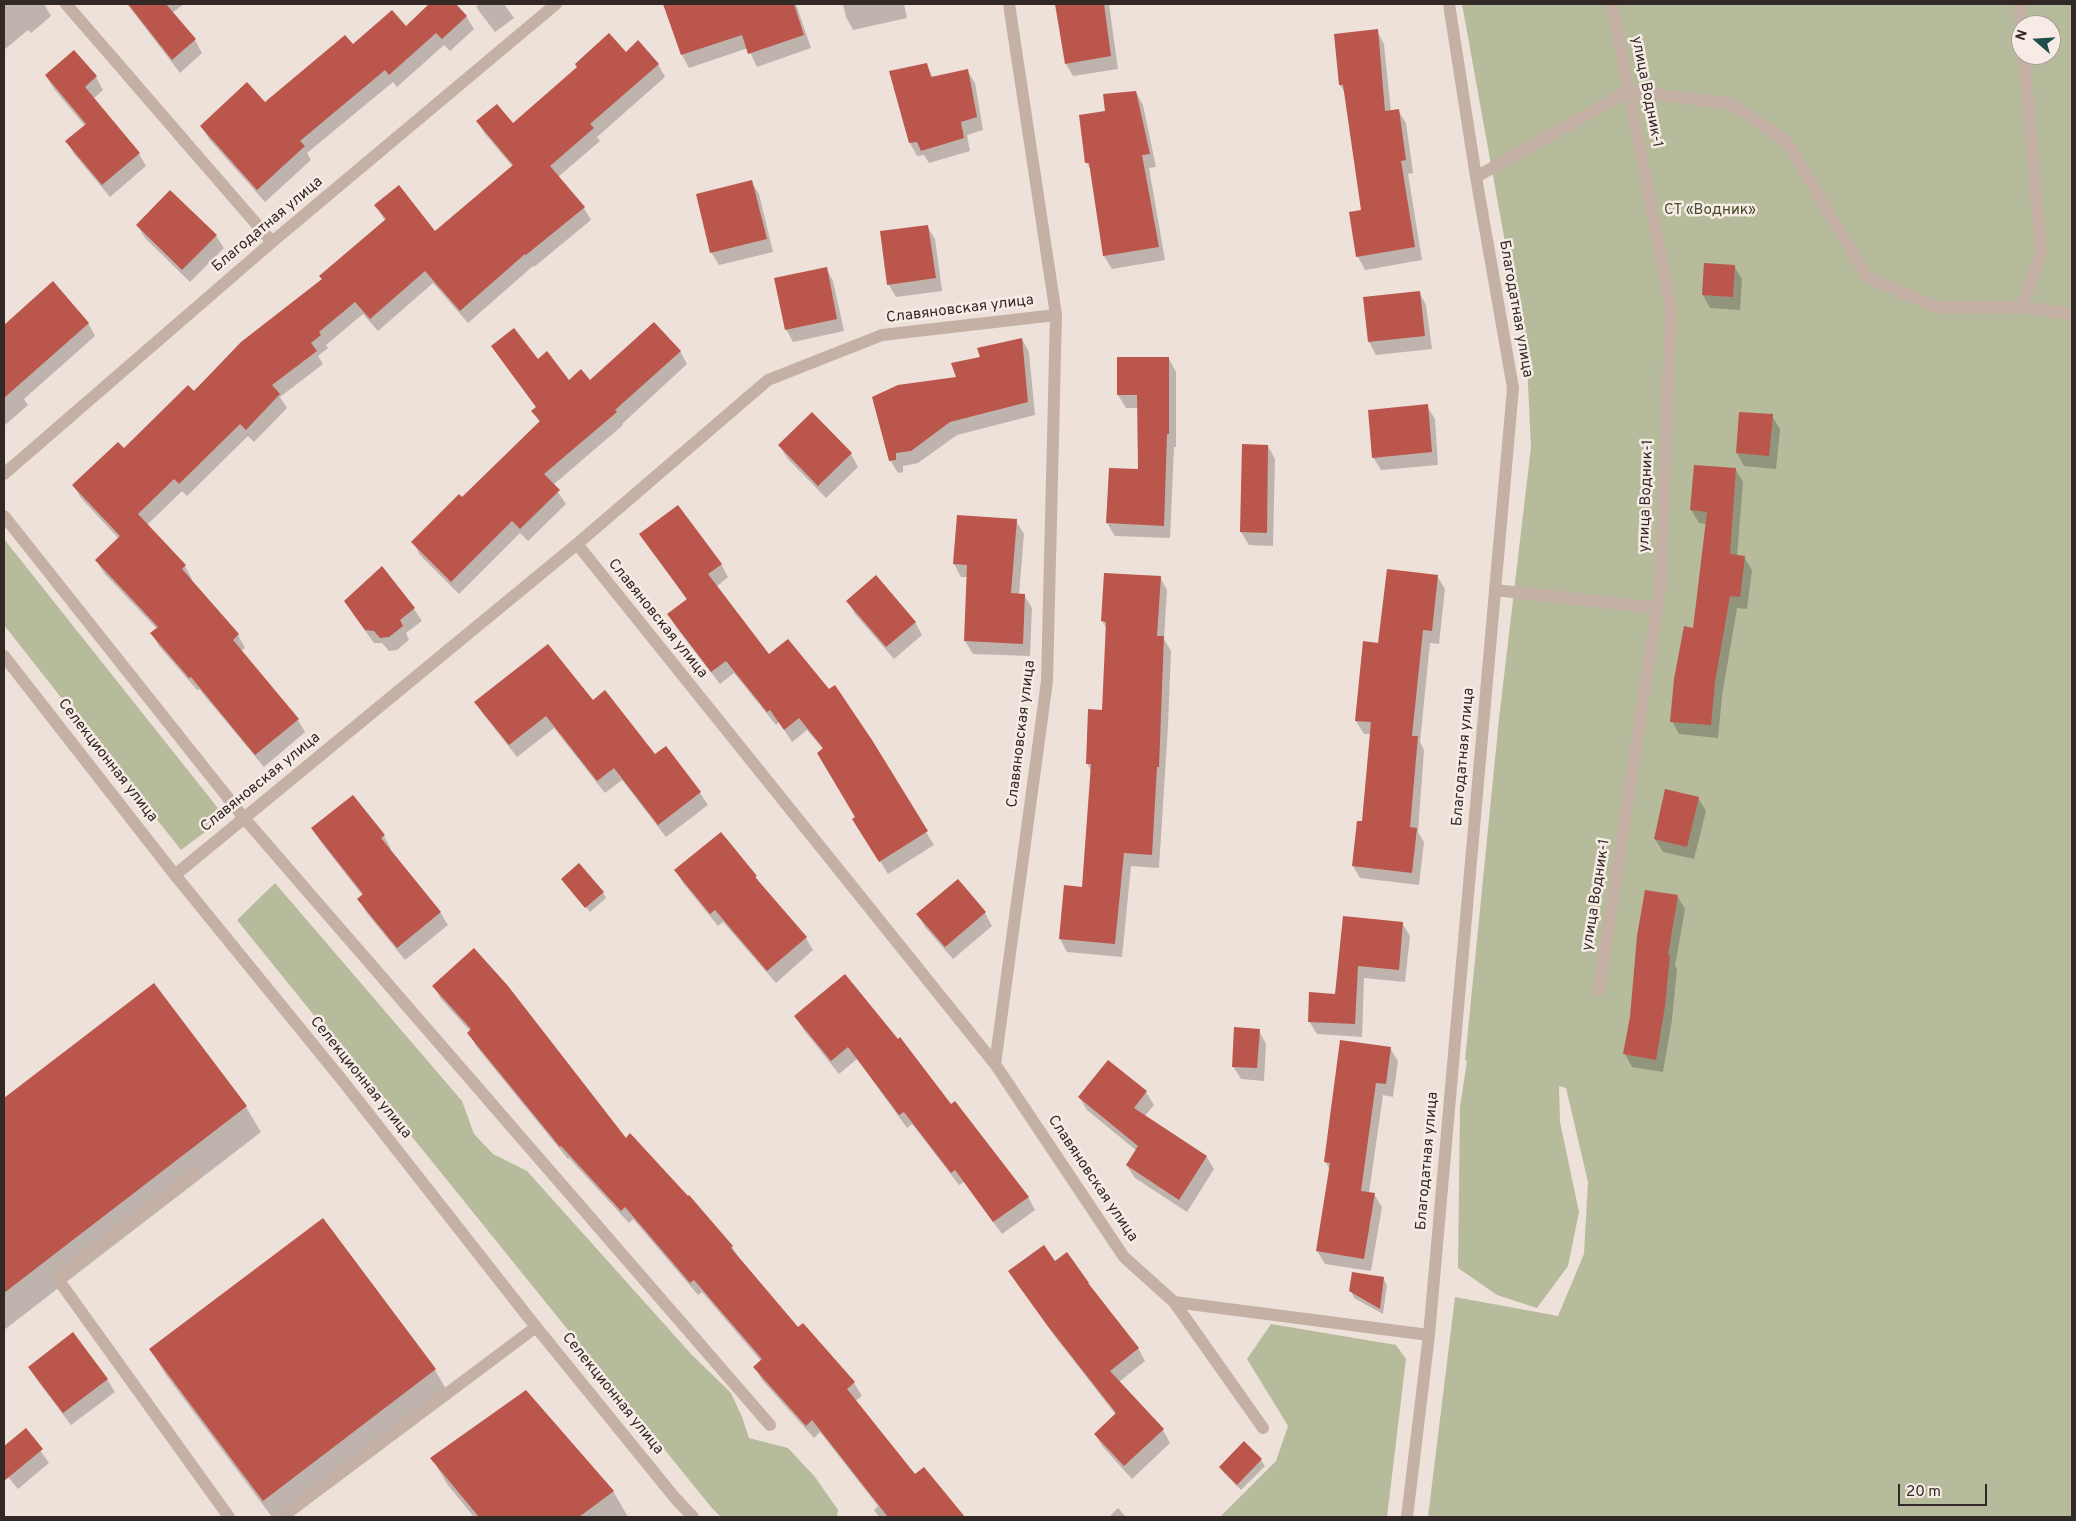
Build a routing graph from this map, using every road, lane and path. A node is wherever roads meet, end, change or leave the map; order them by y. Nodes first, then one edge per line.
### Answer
1 (66, 4) edge
2 (556, 4) edge
3 (1010, 4) edge
4 (1448, 4) edge
5 (1612, 4) edge
6 (2025, 65) edge
7 (1629, 91) junction
8 (1476, 177) junction
9 (272, 242) junction
10 (2022, 306) junction
11 (2072, 314) edge
12 (1056, 315) junction
13 (4, 474) edge
14 (4, 516) edge
15 (577, 544) junction
16 (1495, 590) junction
17 (1657, 608) junction
18 (5, 661) edge
19 (244, 818) junction
20 (175, 875) junction
21 (1599, 990) dead end
22 (995, 1064) junction
23 (196, 1174) dead end
24 (1174, 1302) junction
25 (536, 1327) junction
26 (1429, 1335) junction
27 (770, 1425) dead end
28 (1263, 1428) dead end
29 (229, 1517) edge
30 (282, 1517) edge
31 (693, 1517) edge
32 (1407, 1517) edge

1 - 9 street
2 - 9 street, Благодатная улица
3 - 12 street, Славяновская улица
4 - 8 street, Благодатная улица
5 - 7 street, улица Водник-1
6 - 10 street
7 - 8 street
7 - 10 street
7 - 17 street, улица Водник-1
8 - 16 street, Благодатная улица
9 - 13 street, Благодатная улица
10 - 11 street
12 - 15 street, Славяновская улица
12 - 22 street, Славяновская улица
14 - 19 street
15 - 19 street, Славяновская улица
15 - 22 street, Славяновская улица
16 - 17 street
16 - 26 street, Благодатная улица
17 - 21 street, улица Водник-1
18 - 20 street, Селекционная улица
19 - 20 street, Славяновская улица
19 - 27 street
20 - 25 street, Селекционная улица
22 - 24 street, Славяновская улица
23 - 29 street
24 - 26 street
24 - 28 street, Славяновская улица
25 - 30 street
25 - 31 street, Селекционная улица
26 - 32 street, Благодатная улица

